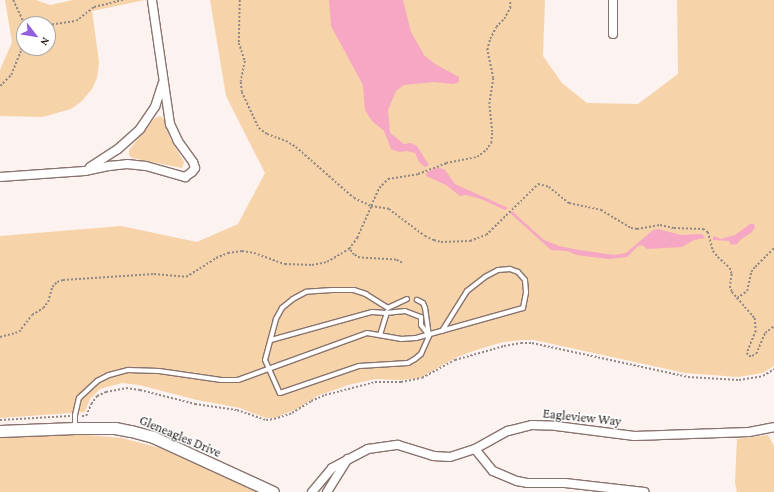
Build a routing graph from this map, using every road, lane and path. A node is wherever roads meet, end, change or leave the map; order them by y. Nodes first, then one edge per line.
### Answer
1 (13, 0) edge
2 (123, 0) edge
3 (152, 0) edge
4 (240, 0) edge
5 (510, 0) edge
6 (613, 0) edge
7 (20, 16) edge
8 (56, 24) edge
9 (613, 34) dead end
10 (19, 56) edge
11 (163, 83) junction
12 (0, 86) edge
13 (85, 171) junction
14 (0, 177) edge
15 (371, 206) junction
16 (774, 248) edge
17 (349, 249) junction
18 (402, 263) dead end
19 (738, 298) junction
20 (407, 299) dead end
21 (417, 300) dead end
22 (388, 308) junction
23 (386, 314) junction
24 (774, 326) edge
25 (442, 331) junction
26 (380, 336) junction
27 (429, 336) junction
28 (0, 337) edge
29 (271, 340) junction
30 (269, 369) junction
31 (774, 370) edge
32 (75, 416) junction
33 (0, 420) edge
34 (774, 427) edge
35 (74, 428) junction
36 (0, 431) edge
37 (475, 449) junction
38 (349, 458) junction
39 (600, 490) edge
40 (273, 492) edge
41 (312, 492) edge
42 (327, 492) edge
43 (644, 492) edge

1 - 7 path
2 - 8 path
3 - 11 street
4 - 15 path
5 - 15 path
6 - 9 street
10 - 12 path
11 - 13 street
11 - 13 street
13 - 14 street
15 - 17 path
15 - 19 path
16 - 19 path
17 - 18 path
17 - 28 path
19 - 24 path
20 - 22 lane
21 - 27 lane
22 - 23 lane
22 - 29 lane
23 - 26 lane
23 - 27 lane
23 - 29 lane
25 - 25 lane
25 - 27 lane
26 - 27 lane
26 - 30 lane
27 - 30 lane
29 - 30 lane
30 - 32 lane
31 - 32 path
32 - 33 path
32 - 35 lane
34 - 37 street, Eagleview Way
35 - 36 street, Gleneagles Drive
35 - 40 street, Gleneagles Drive
37 - 38 street, Eagleview Way
37 - 39 street
38 - 41 street, Eagleview Way
38 - 42 street
39 - 43 street

